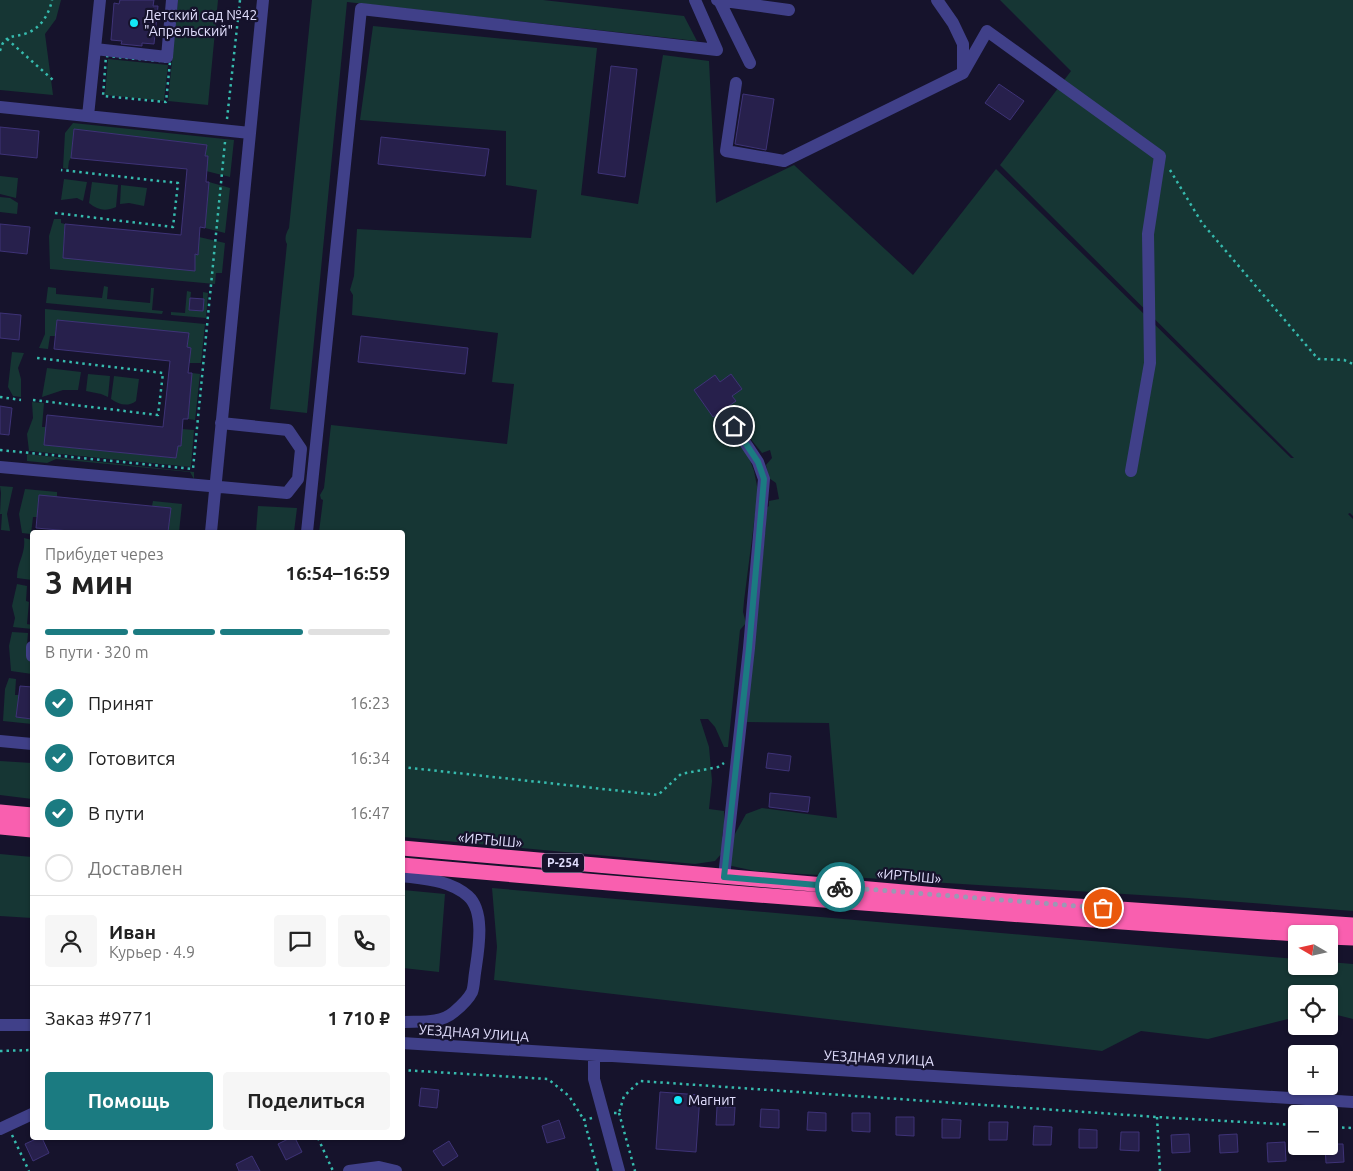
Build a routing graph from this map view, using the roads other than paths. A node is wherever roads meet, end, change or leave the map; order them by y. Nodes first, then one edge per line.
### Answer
1 (100, 0) edge
2 (172, 0) edge
3 (263, 0) edge
4 (694, 0) edge
5 (718, 0) edge
6 (937, 0) edge
7 (789, 10) dead end
8 (95, 49) junction
9 (750, 63) dead end
10 (963, 73) junction
11 (736, 83) dead end
12 (0, 107) edge
13 (88, 116) junction
14 (250, 133) junction
15 (221, 423) junction
16 (734, 426) dead end
17 (0, 467) edge
18 (1131, 471) dead end
19 (214, 488) junction
20 (211, 530) edge
21 (307, 530) edge
22 (0, 741) edge
23 (30, 744) edge
24 (0, 812) edge
25 (30, 815) edge
26 (0, 827) edge
27 (30, 830) edge
28 (405, 848) edge
29 (405, 865) edge
30 (405, 877) edge
31 (724, 877) junction
32 (1353, 925) edge
33 (1288, 933) edge
34 (1338, 937) edge
35 (1353, 938) edge
36 (405, 1022) edge
37 (0, 1025) edge
38 (30, 1025) edge
39 (405, 1043) edge
40 (594, 1056) junction
41 (1353, 1102) edge
42 (30, 1115) edge
43 (4, 1127) edge
44 (349, 1171) edge
45 (396, 1171) edge
46 (619, 1171) edge

1 - 8 street
2 - 8 street
3 - 14 street
4 - 21 street
5 - 7 street
5 - 9 street
6 - 10 street
8 - 13 street
10 - 11 street
10 - 18 street
12 - 13 street
13 - 14 street
14 - 15 street
15 - 19 street
15 - 19 street
16 - 31 street
17 - 19 street
19 - 20 street
22 - 23 street
24 - 25 highway
26 - 27 highway
28 - 31 highway, «ИРТЫШ» / Р-254
29 - 33 highway, Р-254
30 - 36 street
31 - 32 highway, «ИРТЫШ» / Р-254
34 - 35 highway
37 - 38 street
39 - 40 street, УЕЗДНАЯ УЛИЦА
40 - 41 street, УЕЗДНАЯ УЛИЦА
40 - 46 street
42 - 43 street
44 - 45 street

